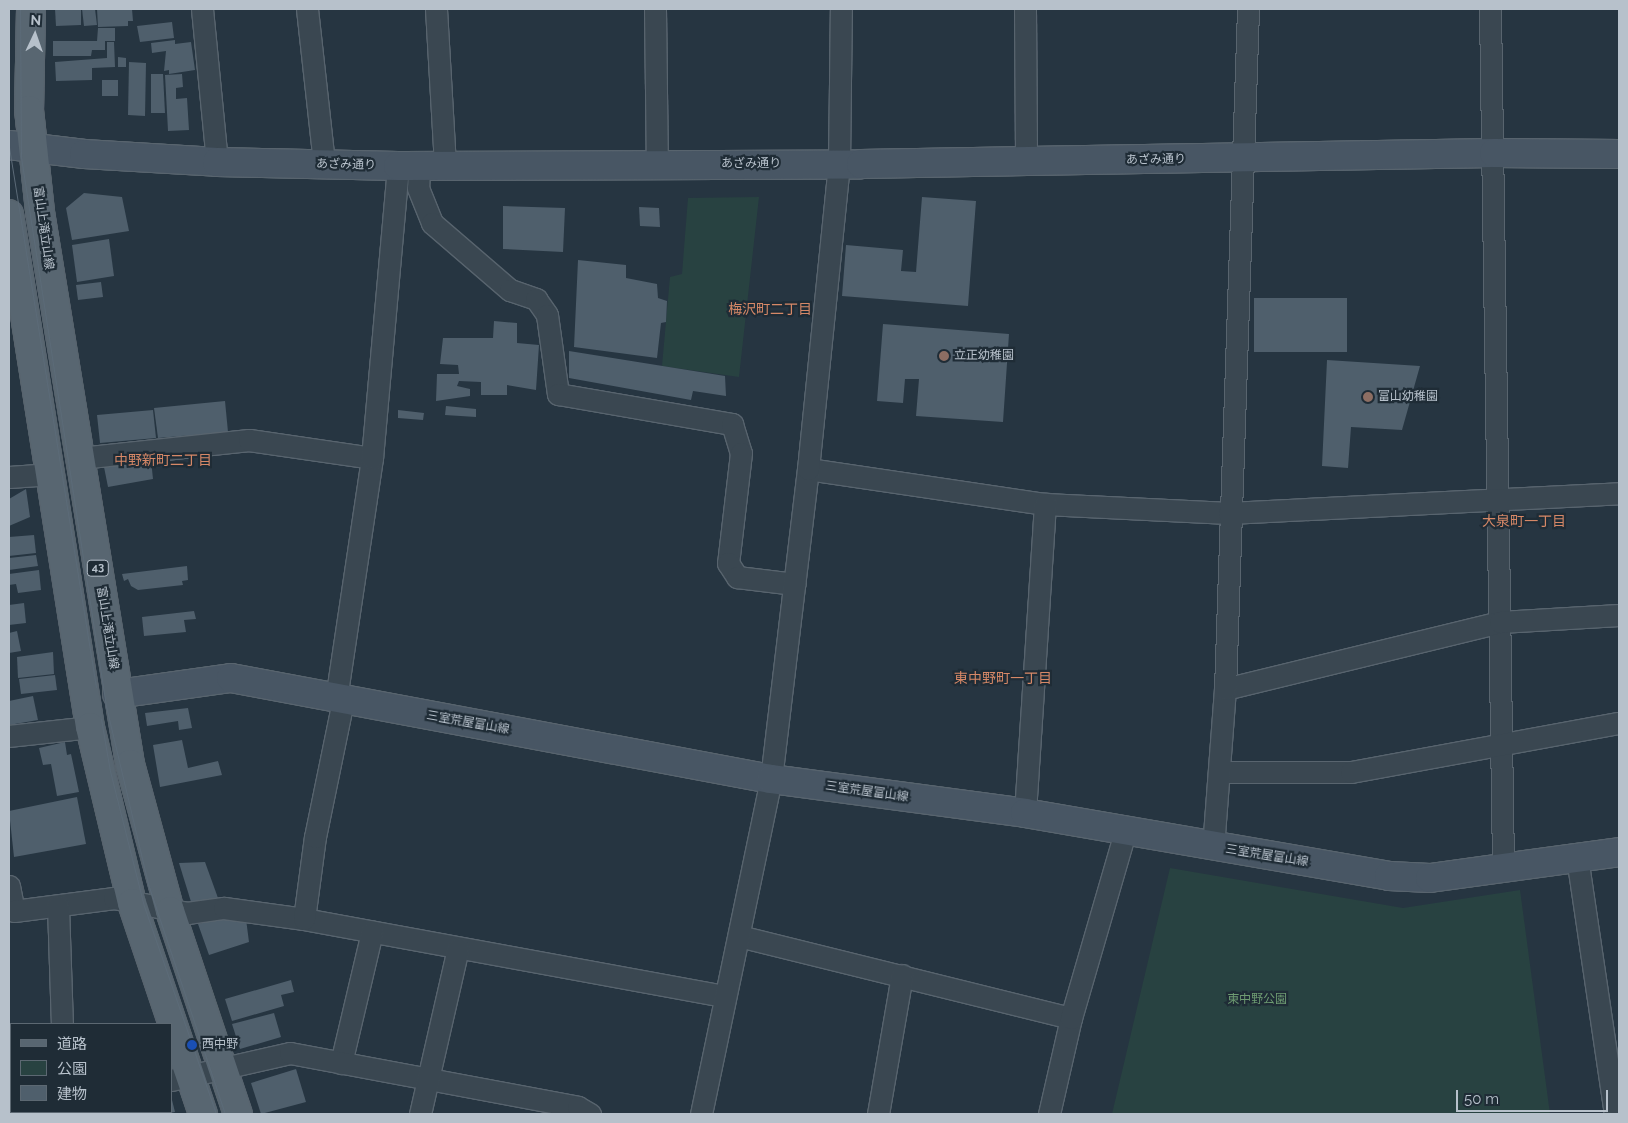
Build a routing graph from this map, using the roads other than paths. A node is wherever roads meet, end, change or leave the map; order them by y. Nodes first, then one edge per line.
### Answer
1 (31, 9) edge
2 (202, 9) edge
3 (307, 9) edge
4 (436, 9) edge
5 (655, 9) edge
6 (841, 9) edge
7 (1025, 9) edge
8 (1248, 9) edge
9 (1490, 9) edge
10 (20, 146) edge
11 (1494, 153) junction
12 (1619, 154) edge
13 (1243, 159) junction
14 (217, 162) junction
15 (1026, 162) junction
16 (324, 164) junction
17 (445, 164) junction
18 (657, 164) junction
19 (839, 164) junction
20 (408, 166) junction
21 (9, 214) edge
22 (80, 458) junction
23 (372, 458) junction
24 (808, 469) junction
25 (48, 474) junction
26 (9, 477) edge
27 (1619, 493) edge
28 (1498, 499) junction
29 (1045, 504) junction
30 (1229, 513) junction
31 (795, 584) junction
32 (1619, 615) edge
33 (1500, 622) junction
34 (1225, 689) junction
35 (117, 694) junction
36 (340, 699) junction
37 (1619, 723) edge
38 (90, 727) junction
39 (9, 736) edge
40 (1501, 744) junction
41 (1221, 772) junction
42 (771, 779) junction
43 (1025, 813) junction
44 (1125, 832) junction
45 (1213, 848) junction
46 (1619, 852) edge
47 (1577, 857) junction
48 (1503, 867) junction
49 (9, 886) edge
50 (132, 903) junction
51 (58, 906) junction
52 (170, 911) junction
53 (304, 919) junction
54 (372, 932) junction
55 (739, 936) junction
56 (458, 948) junction
57 (902, 975) junction
58 (725, 996) junction
59 (1071, 1018) junction
60 (62, 1023) edge
61 (165, 1023) edge
62 (172, 1048) edge
63 (341, 1063) junction
64 (222, 1068) junction
65 (180, 1077) edge
66 (427, 1081) junction
67 (204, 1114) edge
68 (238, 1114) edge
69 (420, 1114) edge
70 (590, 1114) edge
71 (701, 1114) edge
72 (878, 1114) edge
73 (1049, 1114) edge
74 (1616, 1114) edge

1 - 10 main road, 富山上滝立山線 / 43
2 - 14 street
3 - 16 street
4 - 17 street
5 - 18 street
6 - 19 street
7 - 15 street
8 - 13 street
9 - 11 street
10 - 14 street, あざみ通り
10 - 22 main road, 富山上滝立山線 / 43
11 - 12 street, あざみ通り
11 - 13 street, あざみ通り
11 - 28 street
13 - 15 street, あざみ通り
13 - 30 street
14 - 16 street, あざみ通り
15 - 19 street, あざみ通り
16 - 20 street, あざみ通り
17 - 18 street, あざみ通り
17 - 20 street, あざみ通り
18 - 19 street, あざみ通り
19 - 24 street
20 - 23 street
20 - 31 street
21 - 25 main road
22 - 23 street
22 - 35 main road, 富山上滝立山線 / 43
23 - 36 street
24 - 29 street
24 - 31 street
25 - 26 street
25 - 38 main road
27 - 28 street
28 - 30 street
28 - 33 street
29 - 30 street
29 - 43 street
30 - 34 street
31 - 42 street
32 - 33 street
33 - 34 street
33 - 40 street
34 - 41 street
35 - 36 street, 三室荒屋富山線
35 - 52 main road, 富山上滝立山線 / 43
36 - 42 street, 三室荒屋富山線
36 - 53 street
37 - 40 street
38 - 39 street
38 - 50 main road
40 - 41 street
40 - 48 street
41 - 45 street
42 - 43 street, 三室荒屋富山線
42 - 55 street
43 - 44 street, 三室荒屋富山線
44 - 45 street, 三室荒屋富山線
44 - 59 street
45 - 48 street, 三室荒屋富山線
46 - 47 street, 三室荒屋富山線
47 - 48 street, 三室荒屋富山線
47 - 74 street
49 - 51 street
50 - 51 street
50 - 52 street
50 - 61 main road
51 - 60 street
52 - 53 street
52 - 64 main road, 富山上滝立山線 / 43
53 - 54 street
54 - 56 street
54 - 63 street
55 - 57 street
55 - 58 street
56 - 58 street
56 - 66 street
57 - 59 street
57 - 72 street
58 - 71 street
59 - 73 street
62 - 65 main road
63 - 64 street
63 - 66 street
64 - 65 street
64 - 68 main road, 富山上滝立山線 / 43
65 - 67 main road
66 - 69 street
66 - 70 street

